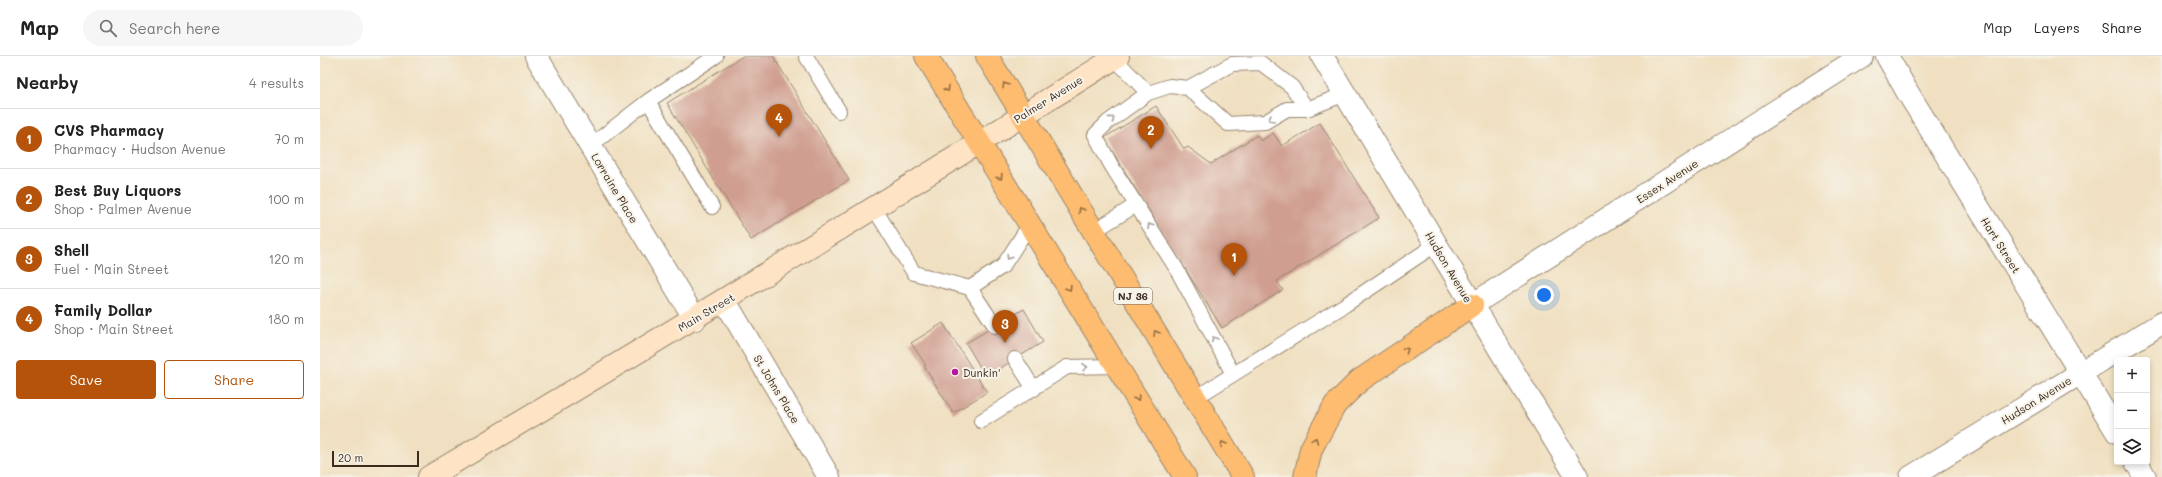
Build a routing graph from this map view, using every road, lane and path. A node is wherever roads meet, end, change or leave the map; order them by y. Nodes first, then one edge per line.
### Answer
1 (536, 56) edge
2 (716, 56) edge
3 (806, 56) edge
4 (926, 56) edge
5 (987, 56) edge
6 (1322, 56) edge
7 (1862, 56) edge
8 (1887, 56) edge
9 (1115, 57) edge
10 (1188, 88) junction
11 (1148, 93) junction
12 (1345, 94) junction
13 (648, 101) junction
14 (1307, 109) junction
15 (839, 111) dead end
16 (1023, 114) junction
17 (980, 144) junction
18 (590, 146) junction
19 (1136, 205) junction
20 (712, 207) dead end
21 (874, 208) junction
22 (1030, 224) junction
23 (1094, 231) junction
24 (1435, 245) junction
25 (970, 288) junction
26 (725, 301) junction
27 (1472, 306) junction
28 (695, 319) junction
29 (2162, 323) edge
30 (995, 326) dead end
31 (1015, 359) dead end
32 (1117, 366) junction
33 (2080, 373) junction
34 (1233, 374) junction
35 (1034, 389) junction
36 (1195, 398) junction
37 (981, 421) dead end
38 (2115, 429) edge
39 (2138, 465) edge
40 (429, 477) edge
41 (829, 477) edge
42 (1185, 477) edge
43 (1243, 477) edge
44 (1305, 477) edge
45 (1577, 477) edge
46 (1911, 477) edge
47 (2145, 477) edge

1 - 18 street, Lorraine Place
2 - 13 lane
3 - 15 lane
4 -> 17 highway
16 -> 5 highway, NJ 36
6 - 12 street, Hudson Avenue
7 - 27 street, Essex Avenue
8 - 33 street, Hart Street
9 - 11 lane
9 - 16 street, Palmer Avenue
10 - 11 lane
14 -> 10 lane
10 - 14 lane
19 -> 11 lane
12 - 14 lane
12 - 24 street, Hudson Avenue
13 - 18 lane
13 - 20 lane
16 - 17 street, Palmer Avenue
23 -> 16 highway, NJ 36
17 - 21 street, Main Street
17 -> 22 highway
18 - 28 street, Lorraine Place
19 - 23 lane
34 -> 19 lane
21 - 25 lane
21 - 26 street, Main Street
22 -> 25 lane
22 -> 32 highway
36 -> 23 highway, NJ 36
24 - 27 street, Hudson Avenue
24 - 34 lane
25 - 30 lane
26 - 28 street, Main Street
26 - 41 street, St Johns Place
44 -> 27 highway
27 - 45 street, Hudson Avenue
28 - 40 street, Main Street
29 - 33 street, Hudson Avenue
31 - 35 lane
35 -> 32 lane
32 -> 42 highway
33 - 38 street, Hart Street
33 - 46 street, Hudson Avenue
34 - 36 lane
35 - 37 lane
43 -> 36 highway, NJ 36
39 - 47 street

